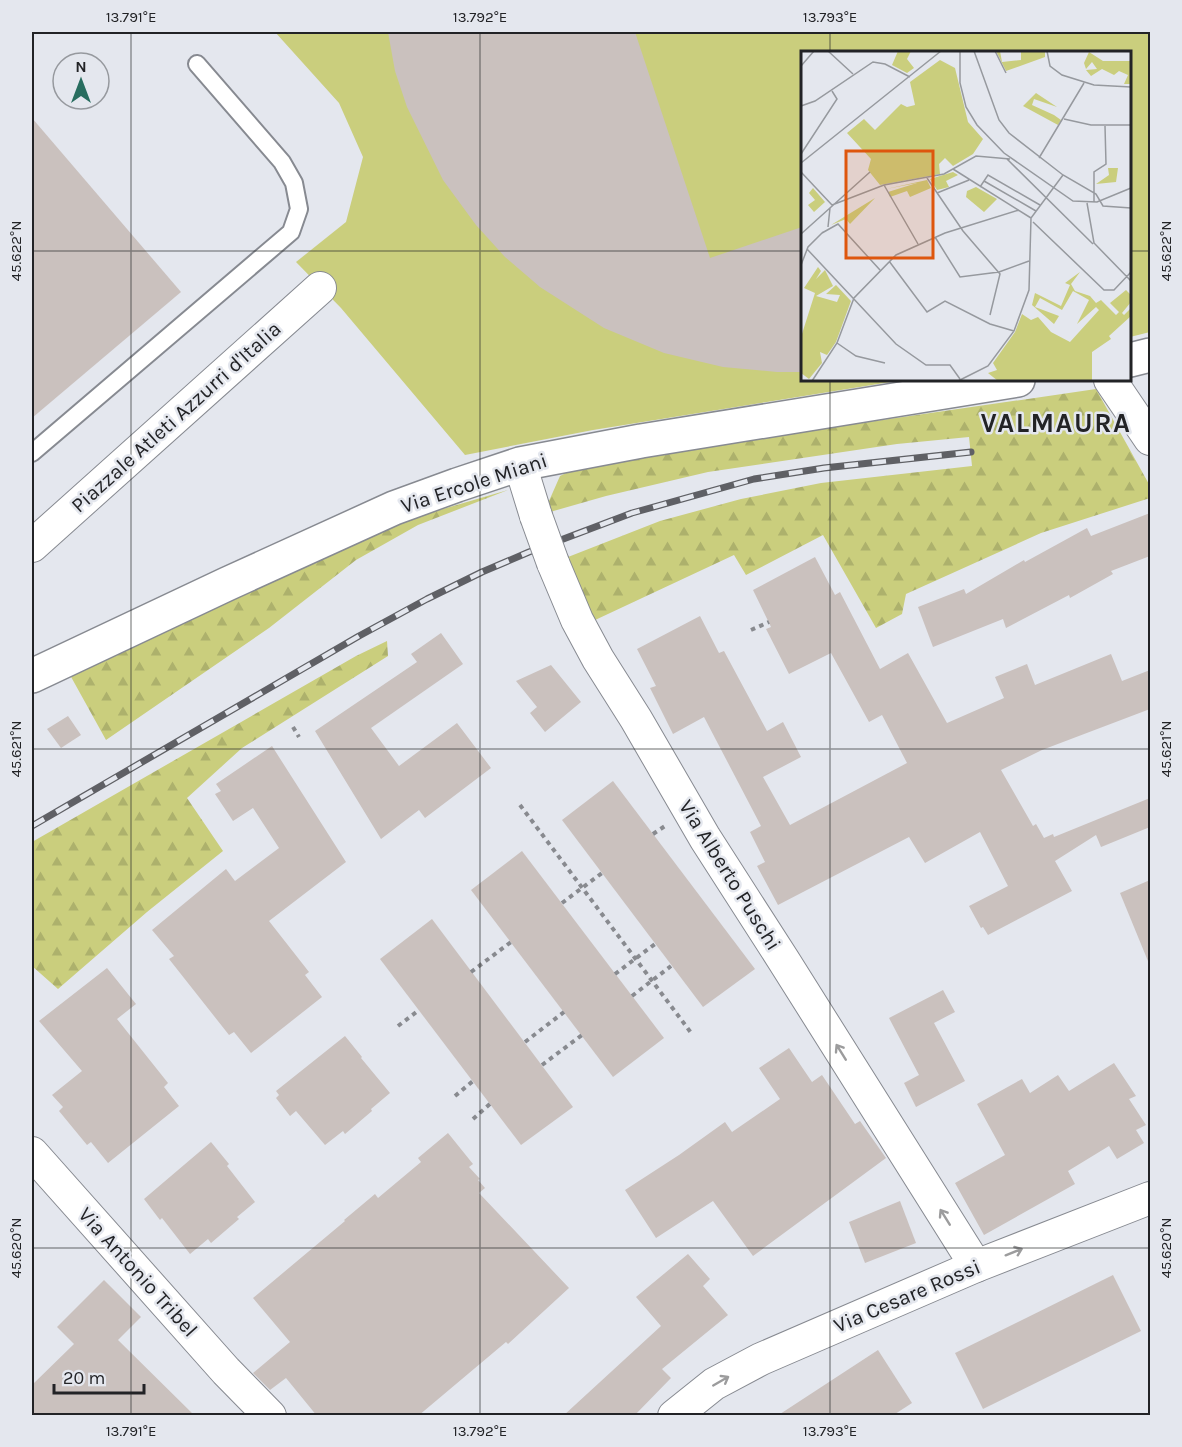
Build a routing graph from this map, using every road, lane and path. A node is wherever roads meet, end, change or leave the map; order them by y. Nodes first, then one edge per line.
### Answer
1 (197, 64) dead end
2 (320, 288) dead end
3 (1150, 355) edge
4 (1131, 360) edge
5 (1012, 381) edge
6 (1111, 381) edge
7 (1150, 439) edge
8 (32, 453) edge
9 (520, 464) junction
10 (32, 546) edge
11 (769, 622) dead end
12 (751, 630) dead end
13 (32, 676) edge
14 (293, 727) dead end
15 (299, 737) dead end
16 (520, 805) dead end
17 (602, 873) dead end
18 (582, 889) junction
19 (562, 903) dead end
20 (511, 942) dead end
21 (655, 944) dead end
22 (635, 958) junction
23 (671, 966) dead end
24 (471, 972) dead end
25 (615, 974) dead end
26 (652, 981) junction
27 (632, 996) dead end
28 (419, 1010) dead end
29 (564, 1012) dead end
30 (398, 1026) dead end
31 (692, 1034) dead end
32 (582, 1035) dead end
33 (525, 1042) dead end
34 (542, 1065) dead end
35 (473, 1081) dead end
36 (455, 1096) dead end
37 (490, 1104) dead end
38 (473, 1119) dead end
39 (32, 1153) edge
40 (1150, 1198) edge
41 (976, 1266) junction
42 (270, 1416) edge
43 (674, 1416) edge

1 - 8 lane
2 - 10 street, Piazzale Atleti Azzurri d'Italia
3 - 4 street
5 - 9 street, Via Ercole Miani
6 - 7 street
9 - 13 street, Via Ercole Miani
41 -> 9 street, Via Alberto Puschi, bridge
11 - 12 path
14 - 15 path
16 - 18 path
17 - 18 path
18 - 19 path
18 - 22 path
20 - 24 path
21 - 22 path
22 - 25 path
22 - 26 path
23 - 26 path
26 - 27 path
26 - 31 path
28 - 30 path
29 - 33 path
32 - 34 path
35 - 36 path
37 - 38 path
39 - 42 street, Via Antonio Tribel
41 -> 40 street, Via Cesare Rossi
43 -> 41 street, Via Cesare Rossi

